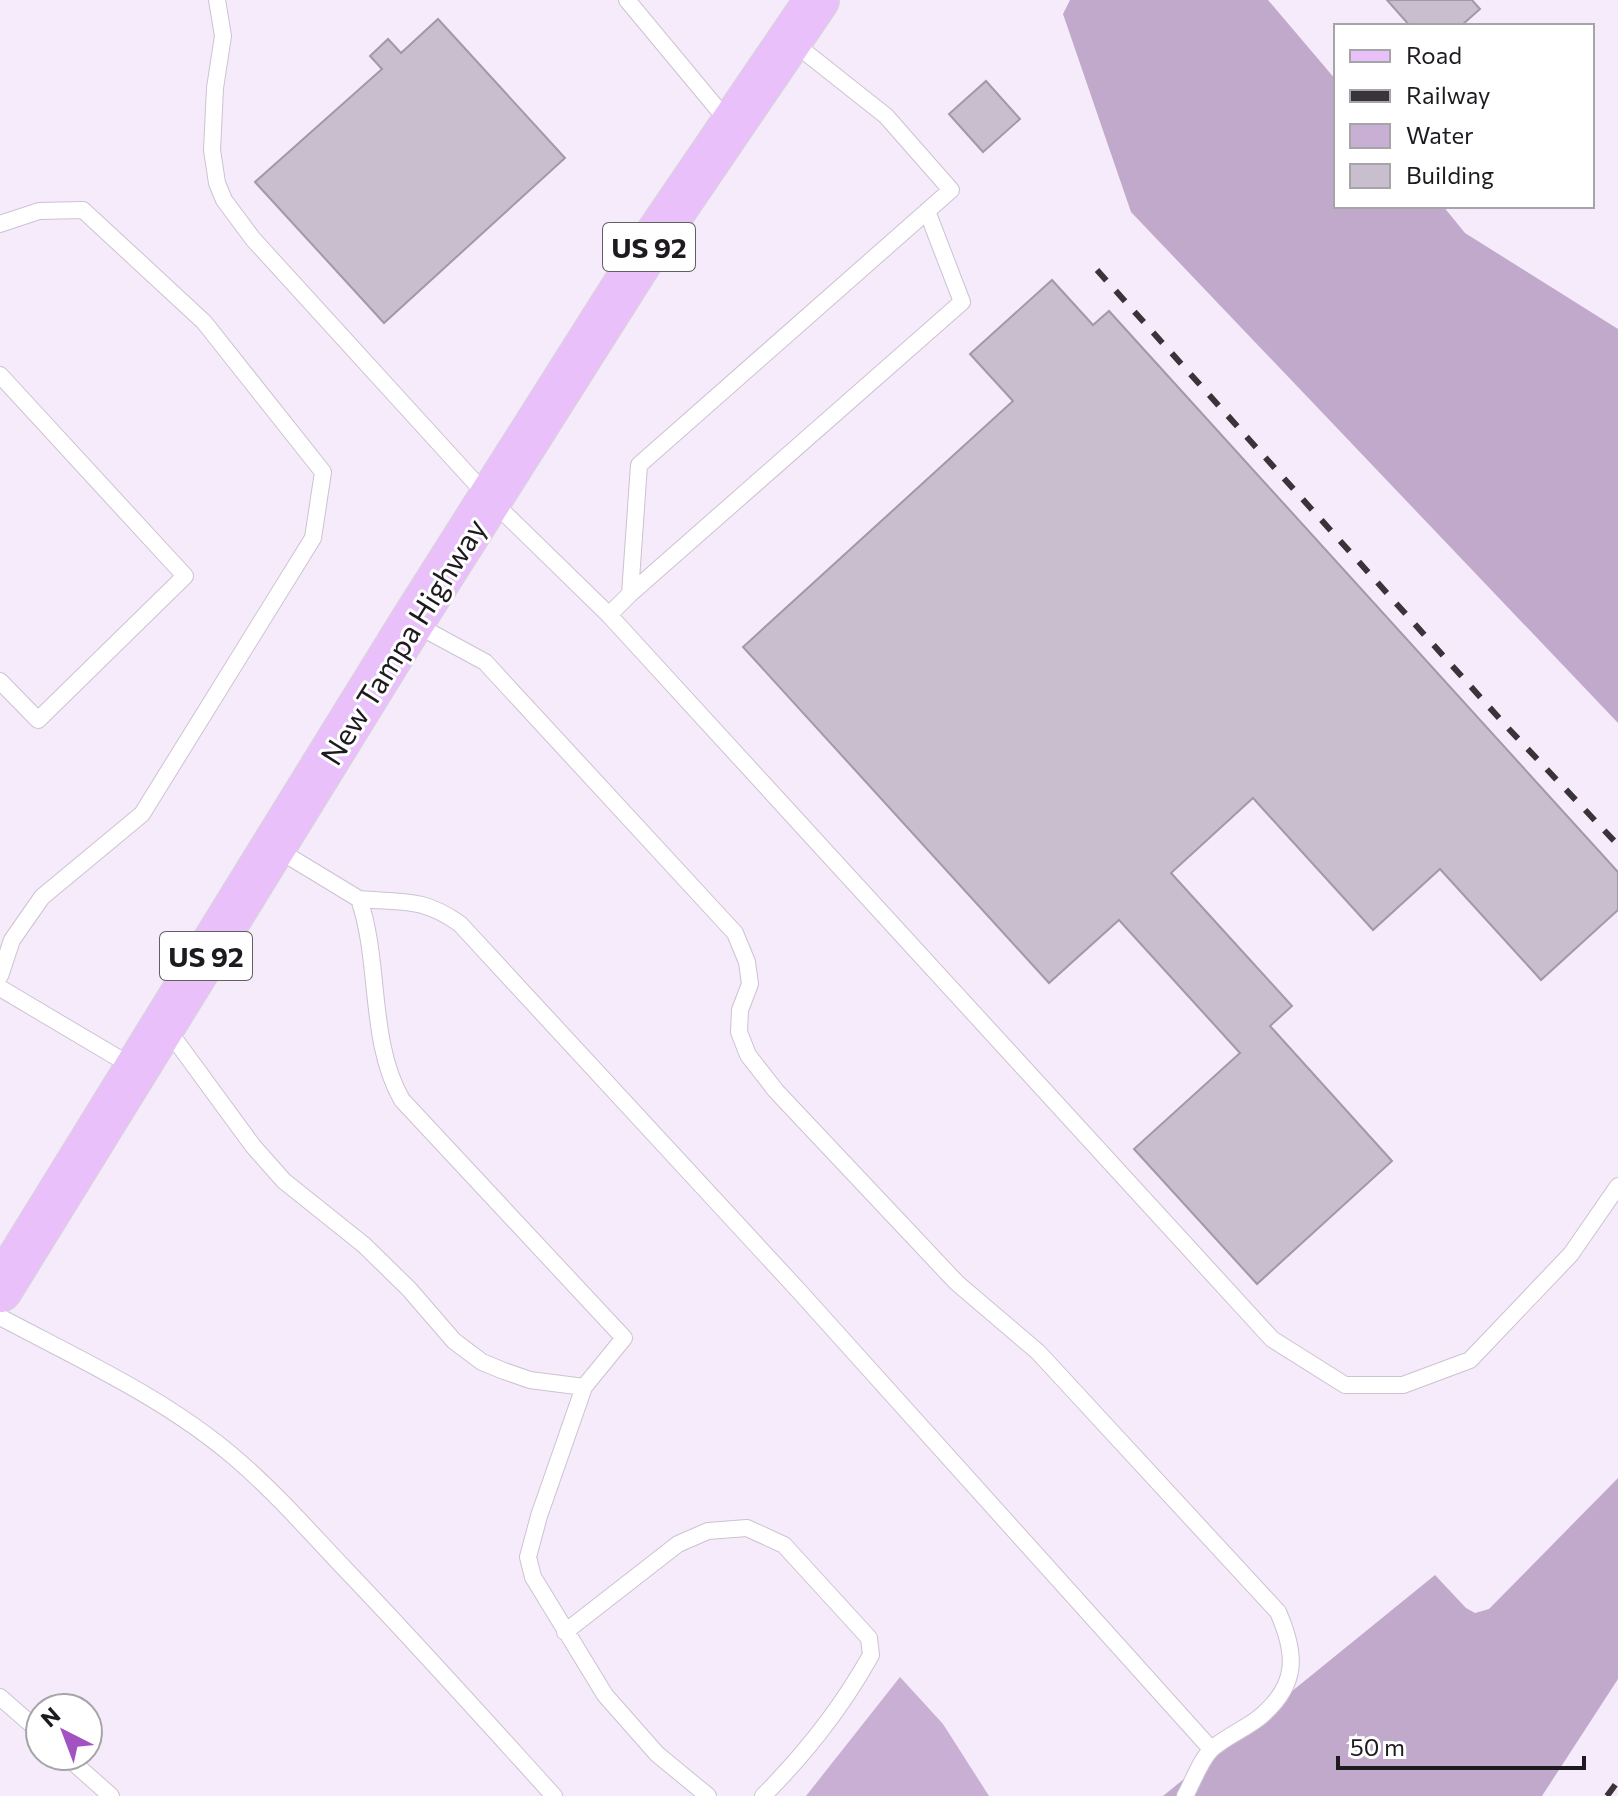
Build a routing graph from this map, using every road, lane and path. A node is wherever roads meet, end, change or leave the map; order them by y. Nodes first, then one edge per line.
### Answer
1 (217, 0) edge
2 (627, 0) edge
3 (817, 0) edge
4 (788, 39) junction
5 (731, 125) junction
6 (927, 211) junction
7 (0, 224) edge
8 (0, 375) edge
9 (490, 499) junction
10 (630, 594) junction
11 (609, 615) junction
12 (412, 622) junction
13 (0, 681) edge
14 (274, 847) junction
15 (359, 899) junction
16 (0, 976) edge
17 (0, 988) edge
18 (164, 1024) junction
19 (136, 1069) junction
20 (1618, 1186) edge
21 (0, 1290) edge
22 (0, 1317) edge
23 (584, 1387) junction
24 (565, 1632) junction
25 (0, 1697) edge
26 (24, 1718) edge
27 (1211, 1749) junction
28 (84, 1772) edge
29 (111, 1796) edge
30 (554, 1796) edge
31 (708, 1796) edge
32 (763, 1796) edge
33 (1185, 1796) edge

1 - 9 lane
2 - 5 lane
3 - 4 main road, New Tampa Highway / US 92
4 - 5 main road, New Tampa Highway / US 92
4 - 6 lane
5 - 9 main road, New Tampa Highway / US 92
6 - 10 lane
6 - 10 lane
7 - 16 lane
8 - 13 lane
9 - 11 lane
9 - 12 main road, New Tampa Highway / US 92
10 - 11 lane
11 - 20 lane
12 - 14 main road, New Tampa Highway / US 92
12 - 27 lane
14 - 15 lane
14 - 18 main road, New Tampa Highway / US 92
15 - 23 lane
15 - 27 lane
17 - 19 lane
18 - 19 main road, New Tampa Highway / US 92
18 - 23 lane
19 - 21 main road, New Tampa Highway / US 92
22 - 30 lane
23 - 24 lane
24 - 31 lane
24 - 32 lane
25 - 26 lane
27 - 33 lane
28 - 29 lane

